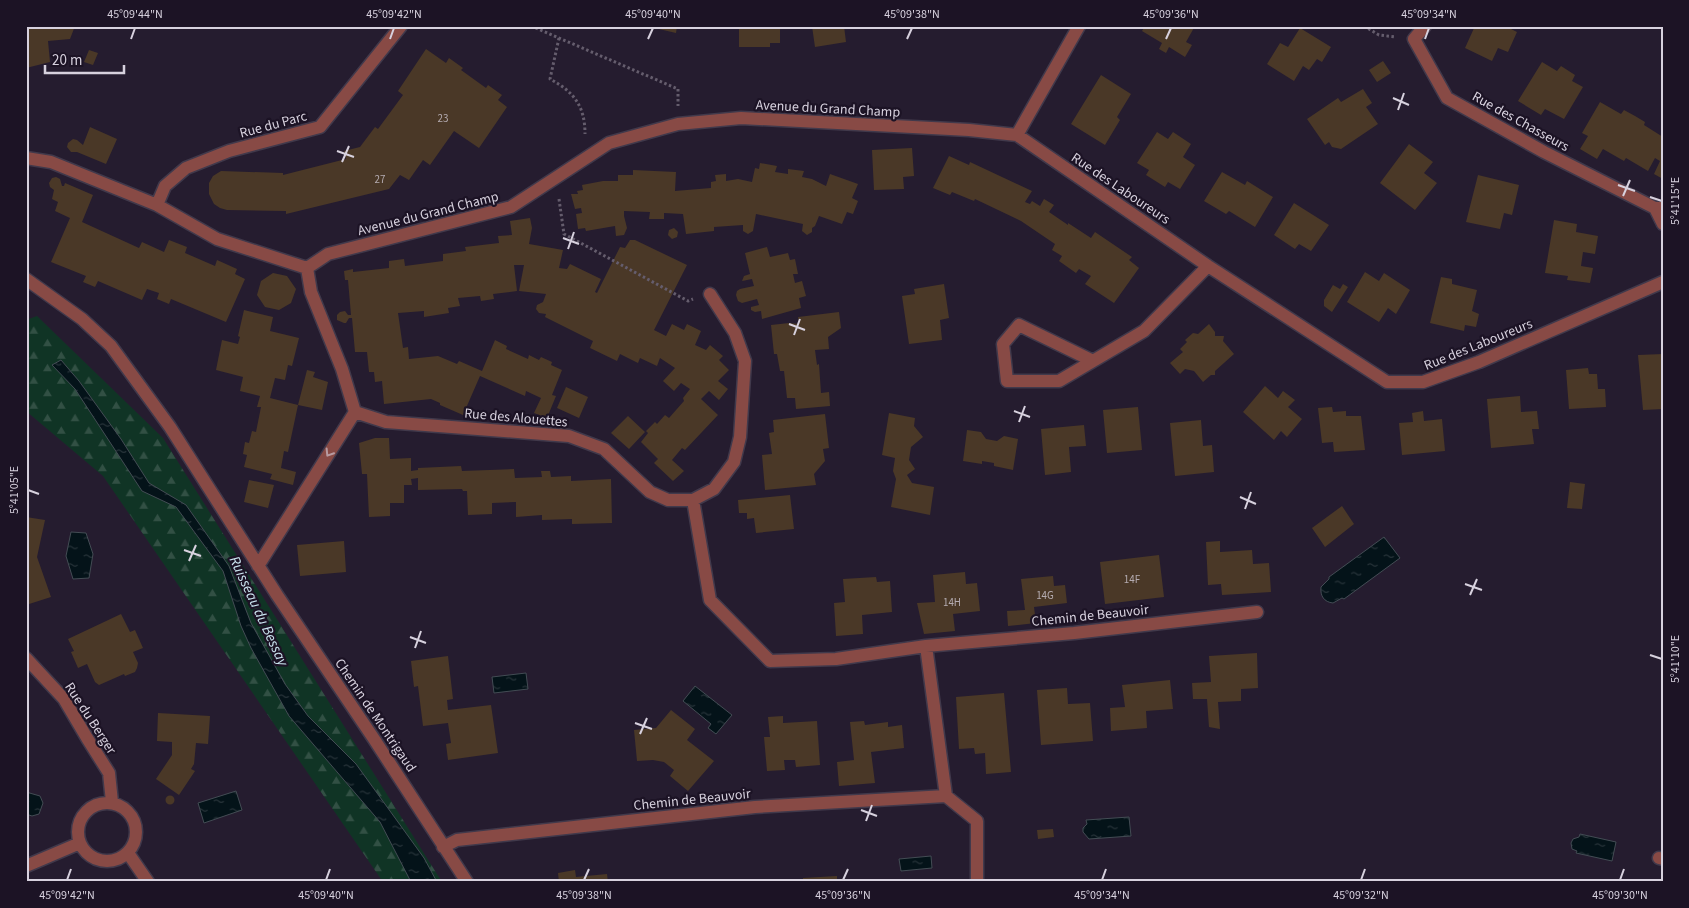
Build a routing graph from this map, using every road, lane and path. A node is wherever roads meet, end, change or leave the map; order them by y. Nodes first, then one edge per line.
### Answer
1 (401, 26) edge
2 (531, 26) edge
3 (1079, 26) edge
4 (1364, 26) edge
5 (1425, 26) edge
6 (559, 38) junction
7 (1414, 39) junction
8 (678, 124) junction
9 (1017, 134) junction
10 (26, 158) edge
11 (586, 158) junction
12 (157, 205) junction
13 (561, 208) dead end
14 (1659, 208) edge
15 (1663, 224) edge
16 (1208, 266) junction
17 (307, 268) junction
18 (26, 280) edge
19 (1663, 282) edge
20 (710, 294) joint
21 (1092, 361) junction
22 (355, 412) junction
23 (693, 500) junction
24 (258, 566) junction
25 (1257, 612) dead end
26 (926, 646) junction
27 (26, 658) edge
28 (946, 796) junction
29 (112, 802) junction
30 (80, 843) junction
31 (443, 847) junction
32 (128, 853) junction
33 (26, 866) edge
34 (148, 882) edge
35 (466, 882) edge
36 (977, 882) edge

1 - 12 street, Rue du Parc
2 - 6 path
3 - 9 street
4 - 7 path
5 - 7 street
6 - 8 path
6 - 11 path
7 - 14 street, Rue des Chasseurs
8 - 9 street, Avenue du Grand Champ
8 - 11 street, Avenue du Grand Champ
9 - 16 street, Rue des Laboureurs
10 - 12 street
11 - 17 street, Avenue du Grand Champ
12 - 17 street
13 - 20 path
14 - 15 street, Rue des Chasseurs
16 - 19 street, Rue des Laboureurs
16 - 21 street
17 - 22 street
18 - 24 street, Chemin de Montrigaud
20 - 23 street, Rue des Alouettes
21 - 21 street
22 - 23 street, Rue des Alouettes
22 -> 24 street
23 - 26 street, Chemin de Beauvoir
24 - 31 street, Chemin de Montrigaud
25 - 26 street, Chemin de Beauvoir
26 - 28 street
27 - 29 street, Rue du Berger
28 - 31 street, Chemin de Beauvoir
28 - 36 street
29 - 30 street
29 - 32 street
30 - 32 street
30 - 33 street
31 - 35 street, Chemin de Montrigaud
32 - 34 street

